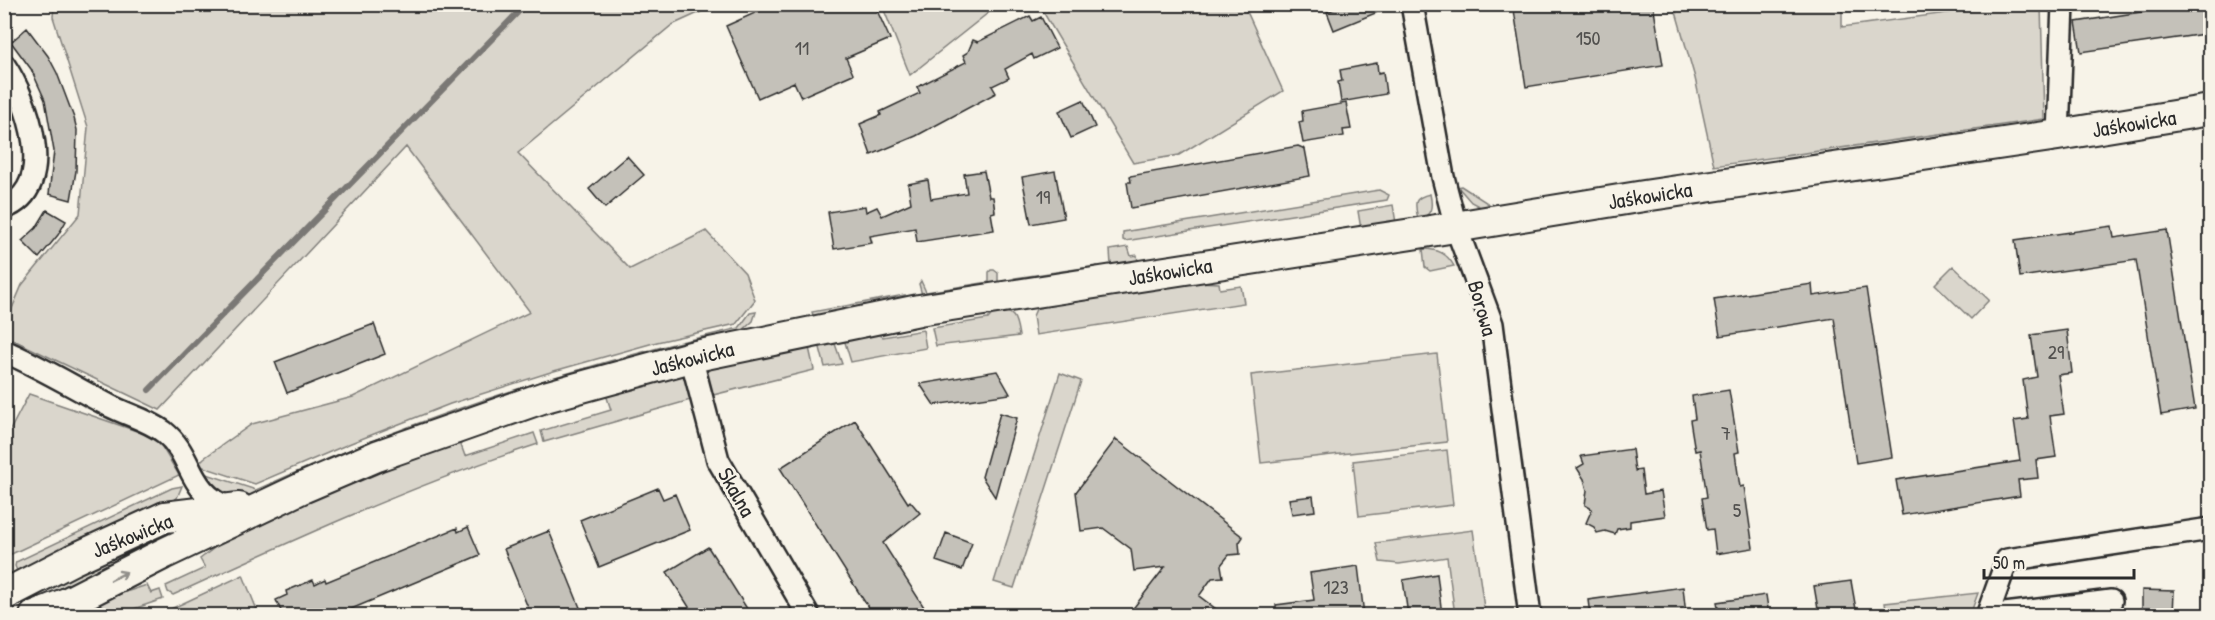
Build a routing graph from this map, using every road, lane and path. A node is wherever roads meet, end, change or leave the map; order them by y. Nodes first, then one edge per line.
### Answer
1 (1412, 4) edge
2 (2063, 4) edge
3 (4, 65) edge
4 (2211, 110) edge
5 (2058, 135) junction
6 (4, 208) edge
7 (1456, 227) junction
8 (4, 351) edge
9 (692, 357) junction
10 (302, 488) junction
11 (232, 510) junction
12 (2211, 529) edge
13 (72, 560) junction
14 (4, 583) edge
15 (4, 595) edge
16 (2111, 603) edge
17 (56, 609) edge
18 (35, 615) edge
19 (809, 615) edge
20 (1530, 615) edge
21 (1988, 615) edge

1 - 7 street, Borowa
2 - 5 street, Jaśkowicka
3 - 6 street
4 - 5 street, Jaśkowicka
5 - 7 street, Jaśkowicka
7 - 9 street, Jaśkowicka
7 - 20 street, Borowa
8 - 11 street
9 - 10 street, Jaśkowicka
9 - 19 street, Skalna
10 - 11 street, Jaśkowicka
17 -> 10 street, Jaśkowicka
11 - 13 street, Jaśkowicka
12 - 21 street
13 - 14 street
13 - 15 street, Jaśkowicka
16 - 21 street
17 - 18 street, Jaśkowicka

